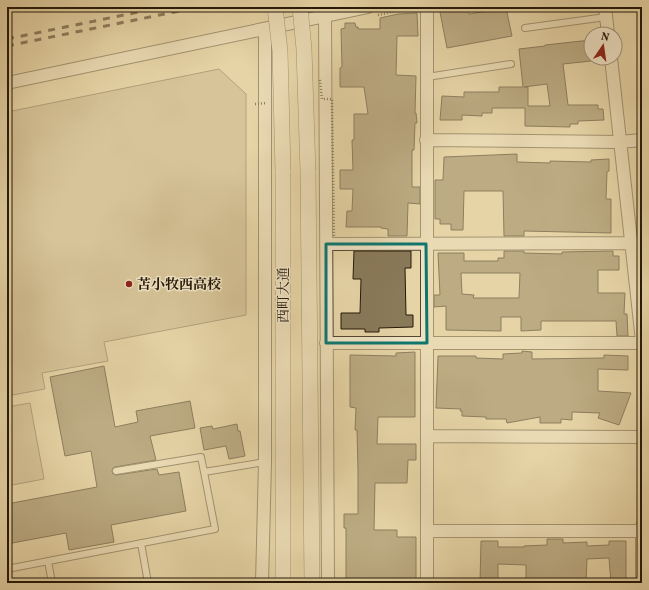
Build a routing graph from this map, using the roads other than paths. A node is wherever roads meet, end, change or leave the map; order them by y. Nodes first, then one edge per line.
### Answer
1 (275, 7) edge
2 (300, 7) edge
3 (427, 7) edge
4 (370, 11) edge
5 (606, 12) edge
6 (325, 16) junction
7 (607, 26) edge
8 (525, 28) dead end
9 (265, 29) junction
10 (511, 64) dead end
11 (612, 66) edge
12 (426, 77) junction
13 (7, 83) edge
14 (426, 140) junction
15 (642, 140) edge
16 (619, 142) junction
17 (330, 240) junction
18 (631, 243) junction
19 (426, 244) junction
20 (642, 342) edge
21 (326, 343) junction
22 (427, 343) junction
23 (427, 436) junction
24 (642, 438) edge
25 (265, 462) junction
26 (116, 471) dead end
27 (204, 472) junction
28 (642, 526) edge
29 (428, 531) junction
30 (642, 531) edge
31 (141, 543) junction
32 (48, 561) junction
33 (7, 569) edge
34 (52, 583) edge
35 (148, 583) edge
36 (262, 583) edge
37 (283, 583) edge
38 (312, 583) edge
39 (328, 583) edge
40 (427, 583) edge
41 (642, 583) edge

1 - 37 street, 西町大通, bridge
2 - 38 street, 西町大通, bridge
3 - 12 street
4 - 6 street
5 - 7 street
5 - 8 lane
6 - 9 street
6 - 17 street
9 - 13 street
9 - 25 street
10 - 12 lane
11 - 16 street
12 - 14 street
14 - 16 street
14 - 19 street
15 - 16 street
16 - 18 street
17 - 19 street
17 - 21 street
18 - 19 street
18 - 20 street
19 - 22 street
20 - 22 street
21 - 22 street
21 - 39 street
22 - 23 street
23 - 24 street
23 - 29 street
25 - 27 lane
25 - 36 street
26 - 27 lane
27 - 31 lane
28 - 30 street
29 - 30 street
29 - 40 street
30 - 41 street
31 - 32 lane
31 - 35 lane
32 - 33 lane
32 - 34 lane

